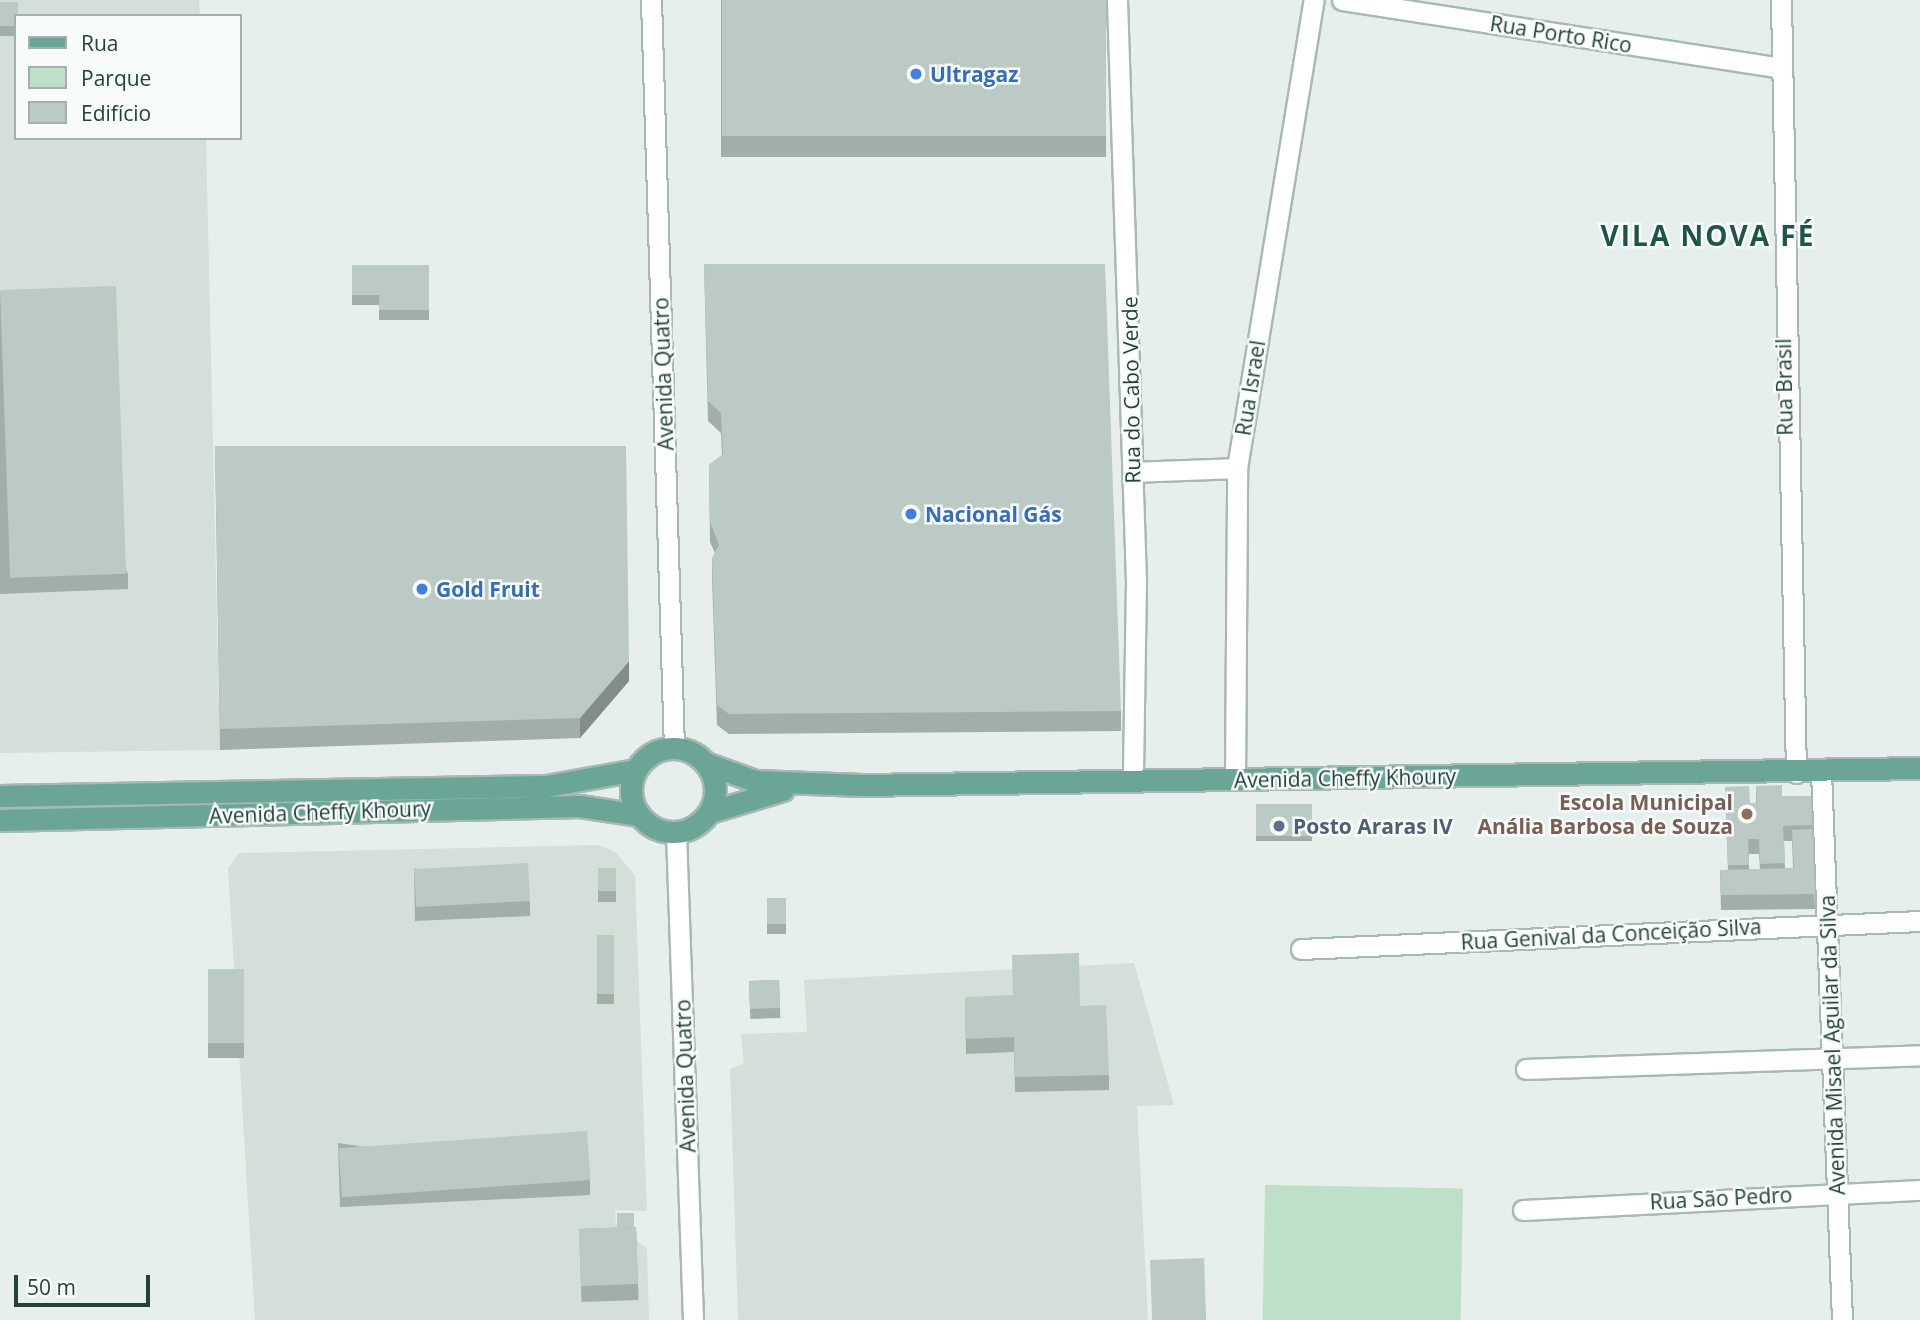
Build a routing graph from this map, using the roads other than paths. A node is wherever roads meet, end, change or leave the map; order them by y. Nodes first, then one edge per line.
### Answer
1 (652, 0) edge
2 (1117, 0) edge
3 (1314, 0) edge
4 (1342, 0) edge
5 (1780, 0) edge
6 (1780, 68) junction
7 (1237, 468) junction
8 (1133, 472) junction
9 (674, 748) junction
10 (705, 763) junction
11 (1920, 768) edge
12 (636, 770) junction
13 (1821, 771) junction
14 (1796, 773) junction
15 (1133, 780) junction
16 (1235, 780) junction
17 (812, 785) junction
18 (0, 796) edge
19 (710, 812) junction
20 (639, 815) junction
21 (0, 820) edge
22 (676, 833) junction
23 (1920, 920) edge
24 (1827, 924) junction
25 (1301, 949) dead end
26 (1920, 1055) edge
27 (1832, 1058) junction
28 (1526, 1069) dead end
29 (1920, 1190) edge
30 (1837, 1192) junction
31 (1523, 1210) dead end
32 (693, 1320) edge
33 (1842, 1320) edge

1 - 9 street, Avenida Quatro
2 - 8 street, Rua do Cabo Verde
3 - 7 street, Rua Israel
4 - 6 street, Rua Porto Rico
5 - 6 street, Rua Brasil
6 - 14 street, Rua Brasil
7 - 8 street
7 - 16 street, Rua Israel
8 - 15 street, Rua do Cabo Verde
9 - 10 main road
9 - 12 main road
10 - 17 main road
10 - 19 main road
11 - 13 main road, Avenida Cheffy Khoury
12 - 18 main road, Avenida Cheffy Khoury
12 - 20 main road
13 - 14 main road, Avenida Cheffy Khoury
13 - 24 street, Avenida Misael Aguilar da Silva
14 - 16 main road, Avenida Cheffy Khoury
15 - 16 main road, Avenida Cheffy Khoury
15 - 17 main road, Avenida Cheffy Khoury
17 - 19 main road
19 - 22 main road
20 - 21 main road, Avenida Cheffy Khoury
20 - 22 main road
22 - 32 street, Avenida Quatro
23 - 24 street, Rua Genival da Conceição Silva
24 - 25 street, Rua Genival da Conceição Silva
24 - 27 street, Avenida Misael Aguilar da Silva
26 - 27 street
27 - 28 street
27 - 30 street, Avenida Misael Aguilar da Silva
29 - 30 street, Rua São Pedro
30 - 31 street, Rua São Pedro
30 - 33 street, Avenida Misael Aguilar da Silva

